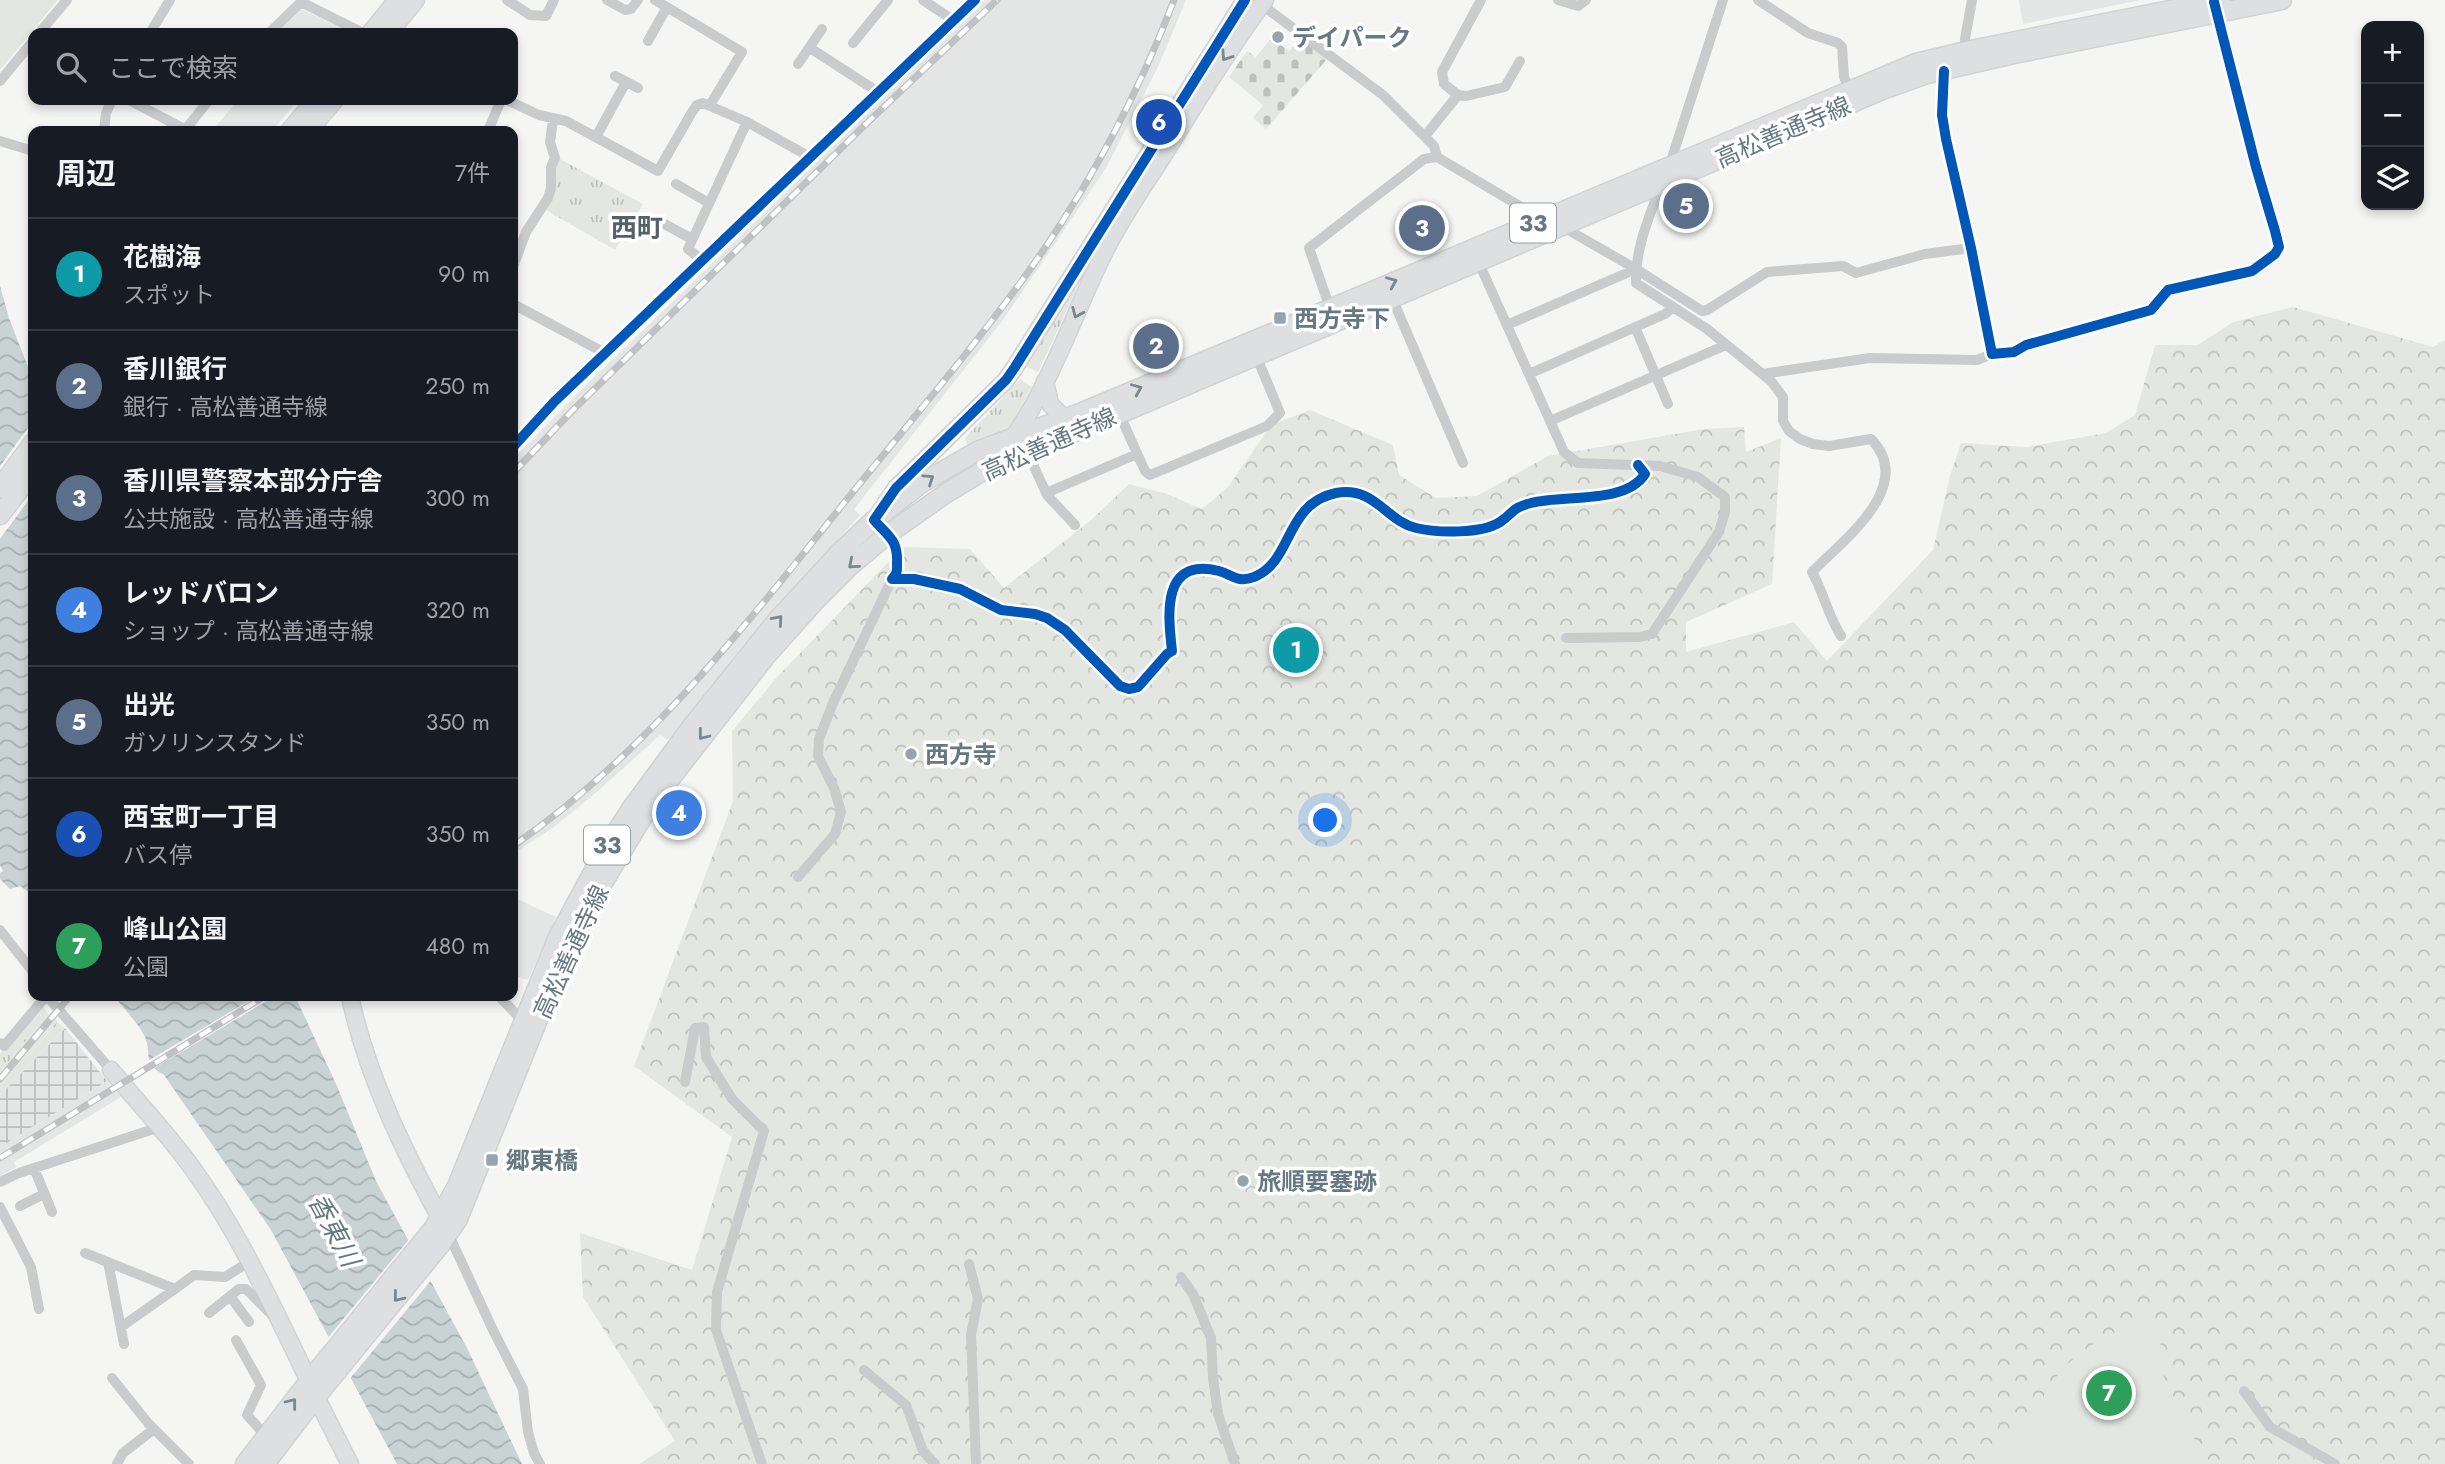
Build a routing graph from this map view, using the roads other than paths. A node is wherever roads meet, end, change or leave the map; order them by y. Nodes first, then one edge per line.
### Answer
1 (66, 0) edge
2 (170, 0) edge
3 (397, 0) edge
4 (416, 0) edge
5 (507, 0) edge
6 (554, 0) edge
7 (607, 0) edge
8 (638, 0) edge
9 (655, 0) edge
10 (888, 0) edge
11 (923, 0) edge
12 (975, 0) edge
13 (1245, 0) edge
14 (1481, 0) edge
15 (1558, 0) edge
16 (1586, 0) edge
17 (1723, 0) edge
18 (1758, 0) edge
19 (1972, 0) edge
20 (2283, 0) edge
21 (1262, 1) edge
22 (2217, 5) edge
23 (667, 7) junction
24 (953, 20) junction
25 (43, 28) edge
26 (153, 28) edge
27 (274, 28) edge
28 (353, 28) edge
29 (374, 28) edge
30 (393, 28) edge
31 (822, 29) dead end
32 (648, 41) dead end
33 (853, 43) dead end
34 (28, 47) edge
35 (810, 48) junction
36 (1966, 51) junction
37 (1520, 61) dead end
38 (798, 64) dead end
39 (1944, 71) junction
40 (0, 81) edge
41 (638, 88) dead end
42 (1849, 90) junction
43 (878, 93) junction
44 (1458, 95) junction
45 (110, 105) edge
46 (139, 105) edge
47 (205, 105) edge
48 (311, 105) edge
49 (331, 105) edge
50 (499, 105) edge
51 (518, 105) edge
52 (710, 105) junction
53 (553, 120) junction
54 (747, 122) junction
55 (105, 126) edge
56 (179, 126) edge
57 (190, 126) edge
58 (293, 126) edge
59 (313, 126) edge
60 (490, 126) edge
61 (1425, 136) junction
62 (596, 137) junction
63 (0, 141) edge
64 (28, 149) edge
65 (810, 157) junction
66 (1437, 158) junction
67 (1669, 166) junction
68 (1662, 183) junction
69 (676, 184) dead end
70 (709, 203) junction
71 (657, 220) dead end
72 (1536, 221) junction
73 (1567, 223) junction
74 (692, 239) junction
75 (1971, 248) junction
76 (518, 254) edge
77 (702, 260) junction
78 (1478, 261) junction
79 (1636, 269) junction
80 (1392, 298) junction
81 (518, 307) edge
82 (1331, 308) junction
83 (1672, 308) junction
84 (1507, 325) junction
85 (1635, 327) junction
86 (1726, 345) junction
87 (1253, 348) junction
88 (605, 353) junction
89 (1992, 354) junction
90 (1529, 374) junction
91 (1762, 374) junction
92 (1656, 375) junction
93 (1045, 381) junction
94 (1668, 404) dead end
95 (1119, 413) junction
96 (1064, 418) junction
97 (1550, 421) junction
98 (1013, 438) junction
99 (518, 442) edge
100 (28, 450) edge
101 (1027, 451) junction
102 (1138, 454) junction
103 (1463, 463) dead end
104 (1639, 465) junction
105 (988, 468) junction
106 (28, 479) edge
107 (0, 488) edge
108 (1046, 493) junction
109 (0, 516) edge
110 (874, 520) junction
111 (1075, 525) dead end
112 (887, 535) junction
113 (892, 579) junction
114 (1841, 636) dead end
115 (1566, 638) dead end
116 (798, 877) dead end
117 (0, 930) edge
118 (4, 944) edge
119 (28, 967) edge
120 (43, 1001) edge
121 (51, 1001) edge
122 (350, 1001) edge
123 (504, 1001) edge
124 (524, 1017) junction
125 (0, 1043) edge
126 (111, 1070) joint
127 (685, 1082) dead end
128 (160, 1127) junction
129 (34, 1168) junction
130 (0, 1182) edge
131 (44, 1194) junction
132 (20, 1206) dead end
133 (0, 1207) edge
134 (51, 1212) dead end
135 (441, 1231) junction
136 (85, 1253) dead end
137 (108, 1262) junction
138 (248, 1262) junction
139 (969, 1264) dead end
140 (1181, 1277) dead end
141 (175, 1289) junction
142 (230, 1296) junction
143 (39, 1310) dead end
144 (209, 1313) dead end
145 (249, 1322) dead end
146 (282, 1324) junction
147 (121, 1327) junction
148 (236, 1340) dead end
149 (124, 1344) dead end
150 (864, 1370) dead end
151 (112, 1378) dead end
152 (315, 1386) junction
153 (2245, 1391) dead end
154 (154, 1429) junction
155 (267, 1436) junction
156 (117, 1464) edge
157 (189, 1464) edge
158 (245, 1464) edge
159 (265, 1464) edge
160 (350, 1464) edge
161 (540, 1464) edge
162 (761, 1464) edge
163 (935, 1464) edge
164 (976, 1464) edge
165 (1235, 1464) edge
166 (2335, 1464) edge

1 - 25 street
2 - 26 street
3 - 29 street
4 - 30 street
5 - 6 street
7 - 8 street
9 - 23 street
10 - 33 street
11 - 24 street
12 - 24 street
13 - 110 street
14 - 44 street
15 - 16 street
17 - 67 street
18 - 42 street
19 - 36 street
20 - 22 main road, 高松善通寺線 / 33
21 - 61 street
21 -> 93 street
22 - 36 main road, 高松善通寺線 / 33
22 - 39 main road, 高松善通寺線 / 33
22 - 89 street
23 - 32 street
23 - 52 street
24 - 43 street
27 - 28 street
31 - 35 street
34 - 40 street
35 - 38 street
35 - 43 street
36 - 42 main road, 高松善通寺線 / 33
37 - 44 street
39 - 68 main road, 高松善通寺線 / 33
39 - 75 street
41 - 62 street
42 - 67 main road, 高松善通寺線 / 33
43 - 65 street
44 - 61 street
45 - 55 street
46 - 56 street
47 - 57 street
48 - 58 street
49 - 59 street
50 - 60 street
51 - 53 street
52 - 54 street
52 - 62 street
53 - 62 street
53 - 76 street
54 - 65 street
54 - 70 street
61 - 66 street
63 - 64 street
65 - 77 street
66 - 72 street
66 - 82 street
67 - 68 street
67 - 72 main road, 高松善通寺線 / 33
68 - 73 main road, 高松善通寺線 / 33
68 - 79 street
69 - 70 street
70 - 74 street
71 - 74 street
82 -> 72 main road, 高松善通寺線 / 33
73 - 78 main road, 高松善通寺線 / 33
73 - 79 street
74 - 77 street
75 - 79 street
75 - 89 street
77 - 88 street
78 - 80 main road, 高松善通寺線 / 33
78 - 84 street
79 - 83 street
79 - 84 street
80 - 87 main road, 高松善通寺線 / 33
80 - 103 street
81 - 88 street
82 - 87 main road, 高松善通寺線 / 33
83 - 85 street
83 - 86 street
84 - 90 street
85 - 90 street
85 - 92 street
86 - 91 street
86 - 92 street
87 - 95 main road, 高松善通寺線 / 33
96 -> 87 main road, 高松善通寺線 / 33
87 - 102 street
88 - 99 street
89 - 91 street
90 - 97 street
91 - 114 street
92 - 94 street
92 - 97 street
93 - 96 street
93 - 98 street
95 - 101 main road, 高松善通寺線 / 33
95 - 102 street
96 - 98 main road, 高松善通寺線 / 33
97 - 104 street
98 - 105 street
110 -> 98 main road, 高松善通寺線 / 33
100 - 107 main road
101 - 105 main road, 高松善通寺線 / 33
101 - 108 street
102 - 108 street
104 - 113 street
104 - 115 street
105 - 112 main road, 高松善通寺線 / 33
106 - 109 main road
108 - 111 street
110 - 112 street
124 -> 110 main road, 高松善通寺線 / 33
112 - 113 street
112 -> 135 main road, 高松善通寺線 / 33
113 - 116 street
117 - 118 street
118 - 119 street
120 - 125 street
121 - 126 street
122 - 135 street
123 - 124 street
124 - 135 main road, 高松善通寺線 / 33
126 - 128 street
127 - 162 street
128 - 129 street
128 - 138 street
129 - 130 street
129 - 131 street
131 - 132 street
131 - 134 street
133 - 143 street
135 - 152 main road, 高松善通寺線 / 33
135 - 161 street
136 - 137 street
137 - 141 street
137 - 147 street
138 - 141 street
138 - 146 street
139 - 164 street
140 - 165 street
141 - 147 street
142 - 144 street
142 - 145 street
142 - 146 street
146 - 152 street
147 - 149 street
148 - 155 street
150 - 163 street
151 - 154 street
155 -> 152 main road, 高松善通寺線 / 33
152 - 159 main road, 高松善通寺線 / 33
152 - 160 street
153 - 166 street
154 - 156 street
154 - 157 street
155 - 158 main road, 高松善通寺線 / 33

